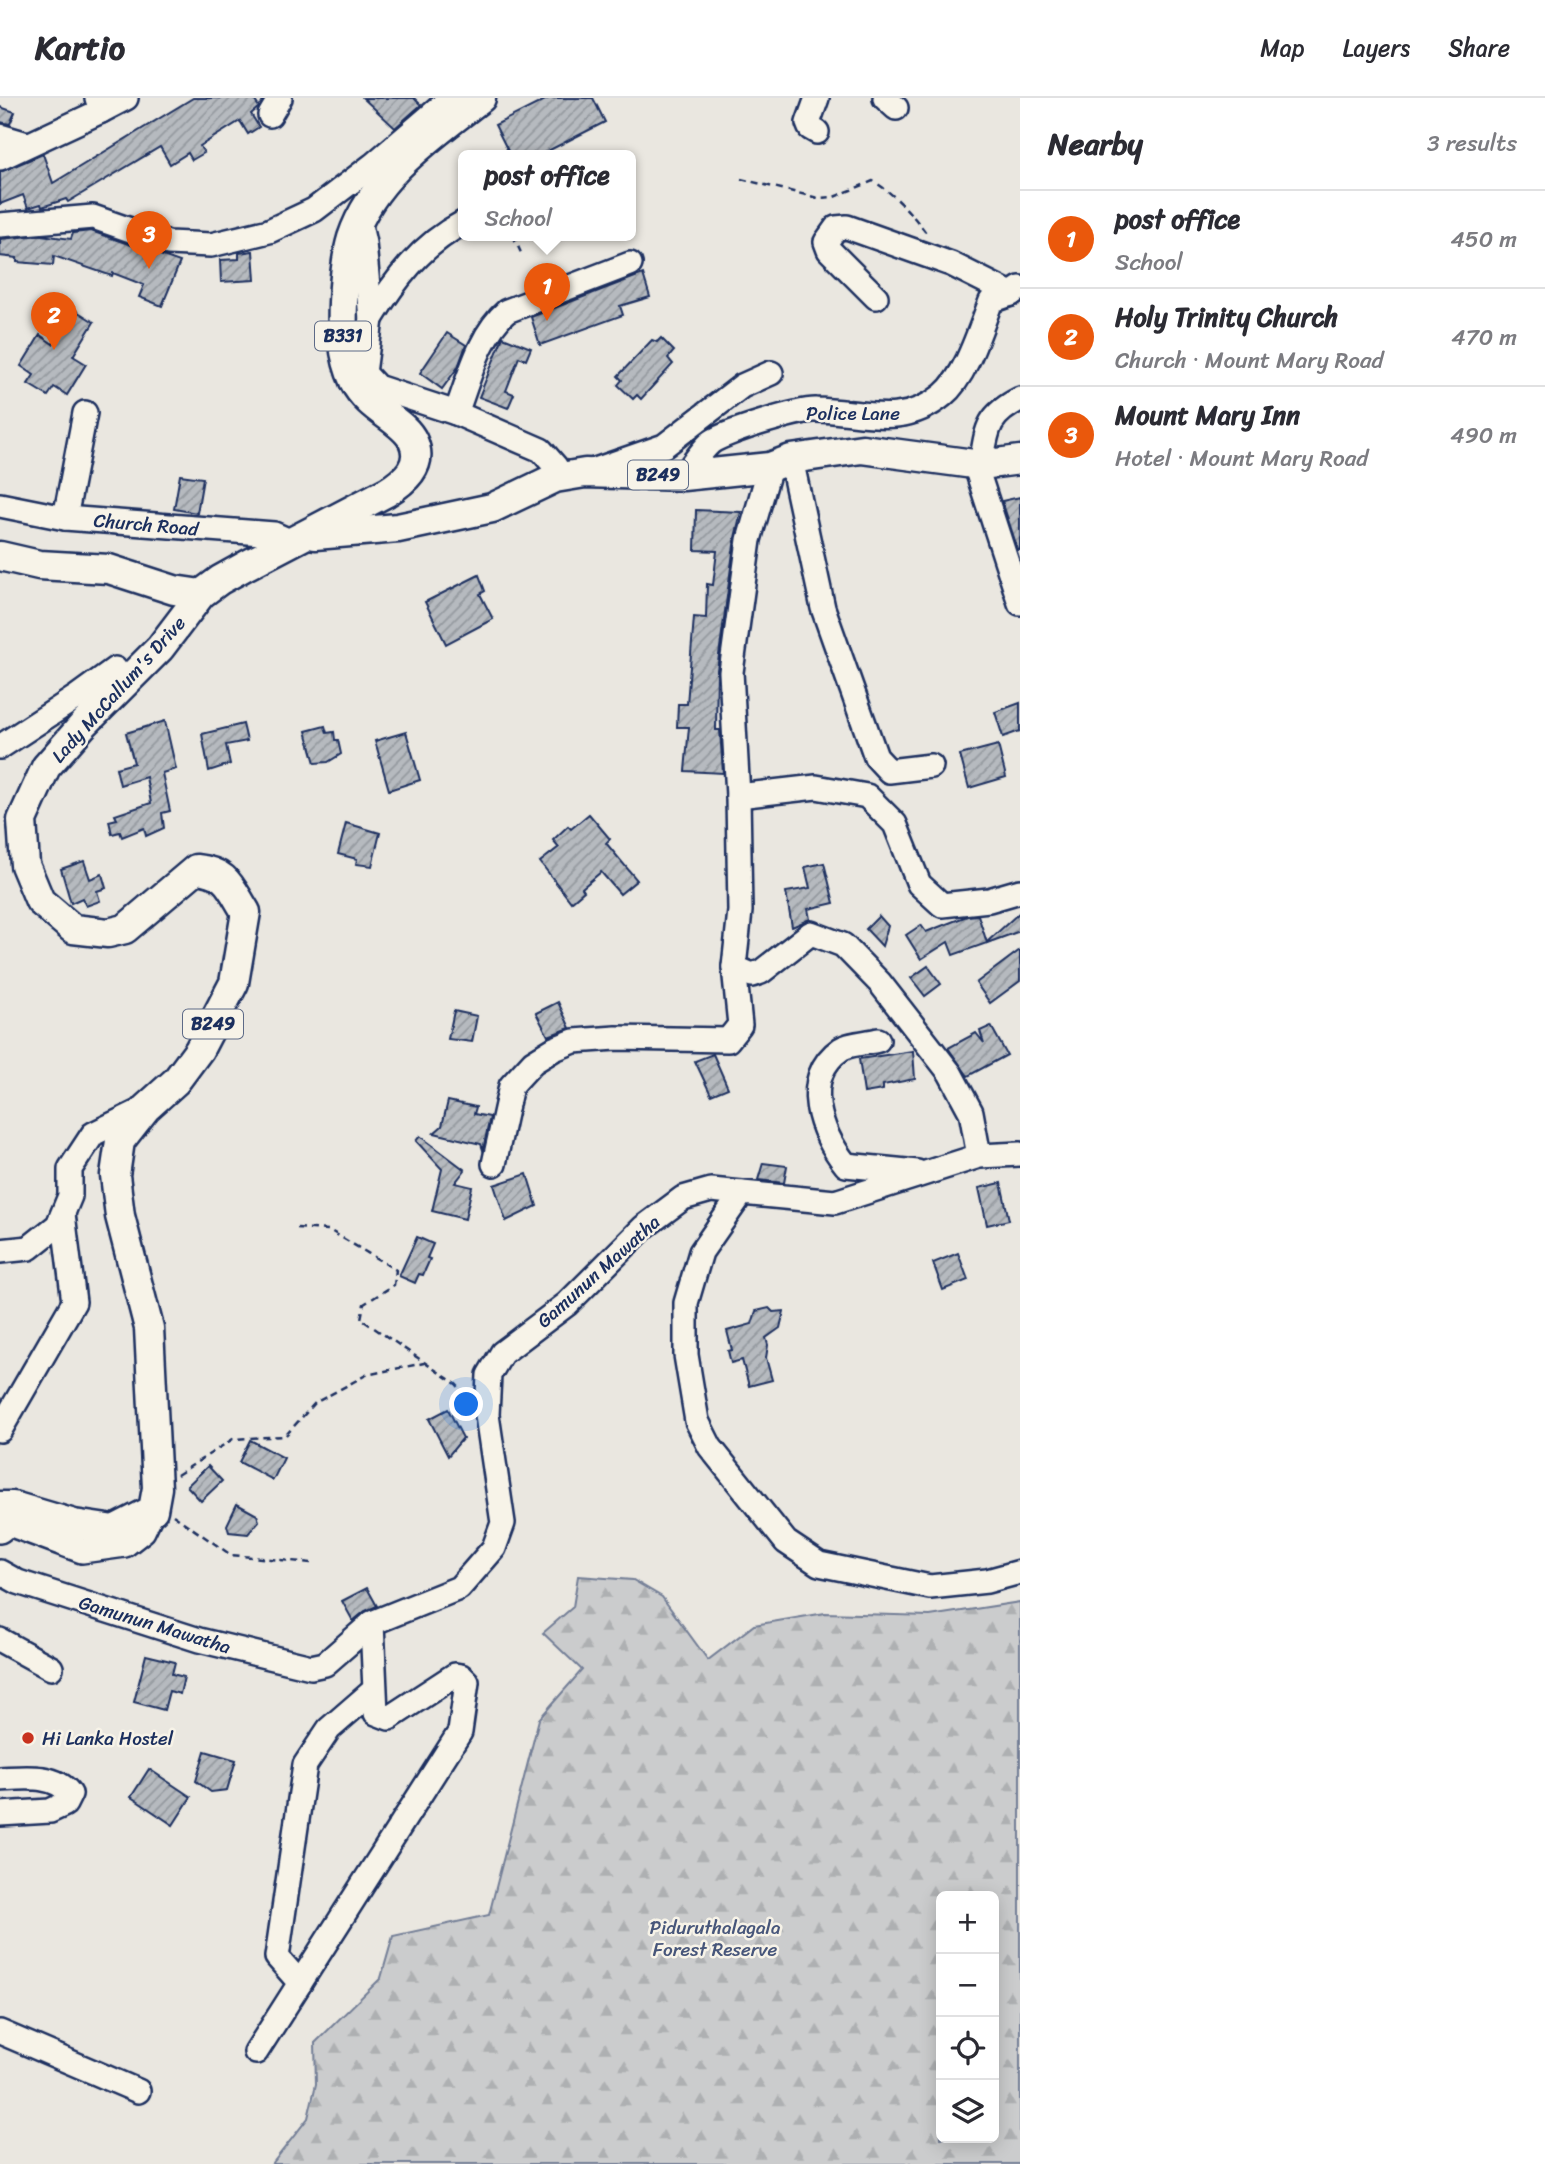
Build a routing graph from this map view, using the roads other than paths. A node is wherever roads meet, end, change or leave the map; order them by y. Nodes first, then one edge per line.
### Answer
1 (126, 98) edge
2 (451, 98) edge
3 (481, 98) edge
4 (817, 98) edge
5 (99, 104) edge
6 (817, 132) dead end
7 (0, 136) edge
8 (27, 144) junction
9 (0, 158) edge
10 (359, 222) junction
11 (0, 225) edge
12 (458, 226) edge
13 (630, 264) dead end
14 (1016, 291) edge
15 (876, 297) dead end
16 (371, 320) junction
17 (771, 373) dead end
18 (1020, 399) edge
19 (85, 413) dead end
20 (456, 413) junction
21 (1020, 460) edge
22 (781, 463) junction
23 (978, 464) junction
24 (585, 473) junction
25 (683, 476) junction
26 (555, 478) junction
27 (0, 505) edge
28 (65, 518) junction
29 (297, 539) junction
30 (0, 556) edge
31 (162, 586) junction
32 (201, 594) junction
33 (1020, 603) edge
34 (179, 623) junction
35 (115, 669) dead end
36 (0, 747) edge
37 (931, 766) dead end
38 (738, 796) junction
39 (1020, 891) edge
40 (734, 967) junction
41 (878, 1040) dead end
42 (146, 1108) junction
43 (1020, 1154) edge
44 (979, 1156) junction
45 (494, 1164) dead end
46 (924, 1173) junction
47 (742, 1193) junction
48 (63, 1214) junction
49 (0, 1251) edge
50 (0, 1430) edge
51 (155, 1500) junction
52 (0, 1506) edge
53 (0, 1531) edge
54 (0, 1572) edge
55 (1020, 1572) edge
56 (372, 1623) junction
57 (0, 1640) edge
58 (51, 1668) dead end
59 (374, 1690) junction
60 (0, 1779) edge
61 (0, 1814) edge
62 (300, 1983) junction
63 (0, 2032) edge
64 (256, 2052) dead end
65 (138, 2091) dead end

1 - 5 street
2 - 11 street
3 - 10 main road, B331
4 - 6 street
5 - 8 street
7 - 8 street
8 - 9 street
10 - 16 street
10 - 29 main road, B331
12 - 16 street
13 - 20 street
14 - 15 street
14 - 25 street, Police Lane
16 - 20 street
17 - 24 street
18 - 23 street
19 - 28 street
20 - 26 street
21 - 23 main road, Lady McCallum's Drive / B249
22 - 23 main road, Lady McCallum's Drive / B249
22 - 25 main road, Lady McCallum's Drive / B249
22 - 37 street
22 - 38 street
23 - 33 street
24 - 25 main road, Lady McCallum's Drive / B249
24 - 26 main road, Lady McCallum's Drive / B249
26 - 29 main road, Lady McCallum's Drive / B249
27 - 28 street, Church Road
28 - 29 street, Church Road
29 - 32 main road, Lady McCallum's Drive / B249
30 - 31 main road
31 - 32 main road
31 - 34 main road
32 - 34 main road, Lady McCallum's Drive / B249
34 - 42 main road, Lady McCallum's Drive / B249
35 - 36 street
38 - 39 street
38 - 40 street
40 - 44 street
40 - 45 street
41 - 46 street
42 - 48 street
42 - 51 main road, Lady McCallum's Drive / B249
43 - 44 street, Gamunun Mawatha
44 - 46 street, Gamunun Mawatha
46 - 47 street, Gamunun Mawatha
47 - 55 street
47 - 56 street, Gamunun Mawatha
48 - 49 street
48 - 50 street
51 - 52 main road
51 - 53 street
54 - 56 street, Gamunun Mawatha
56 - 59 street
57 - 58 street
59 - 62 street
59 - 62 street
60 - 61 street
62 - 64 street
63 - 65 street

